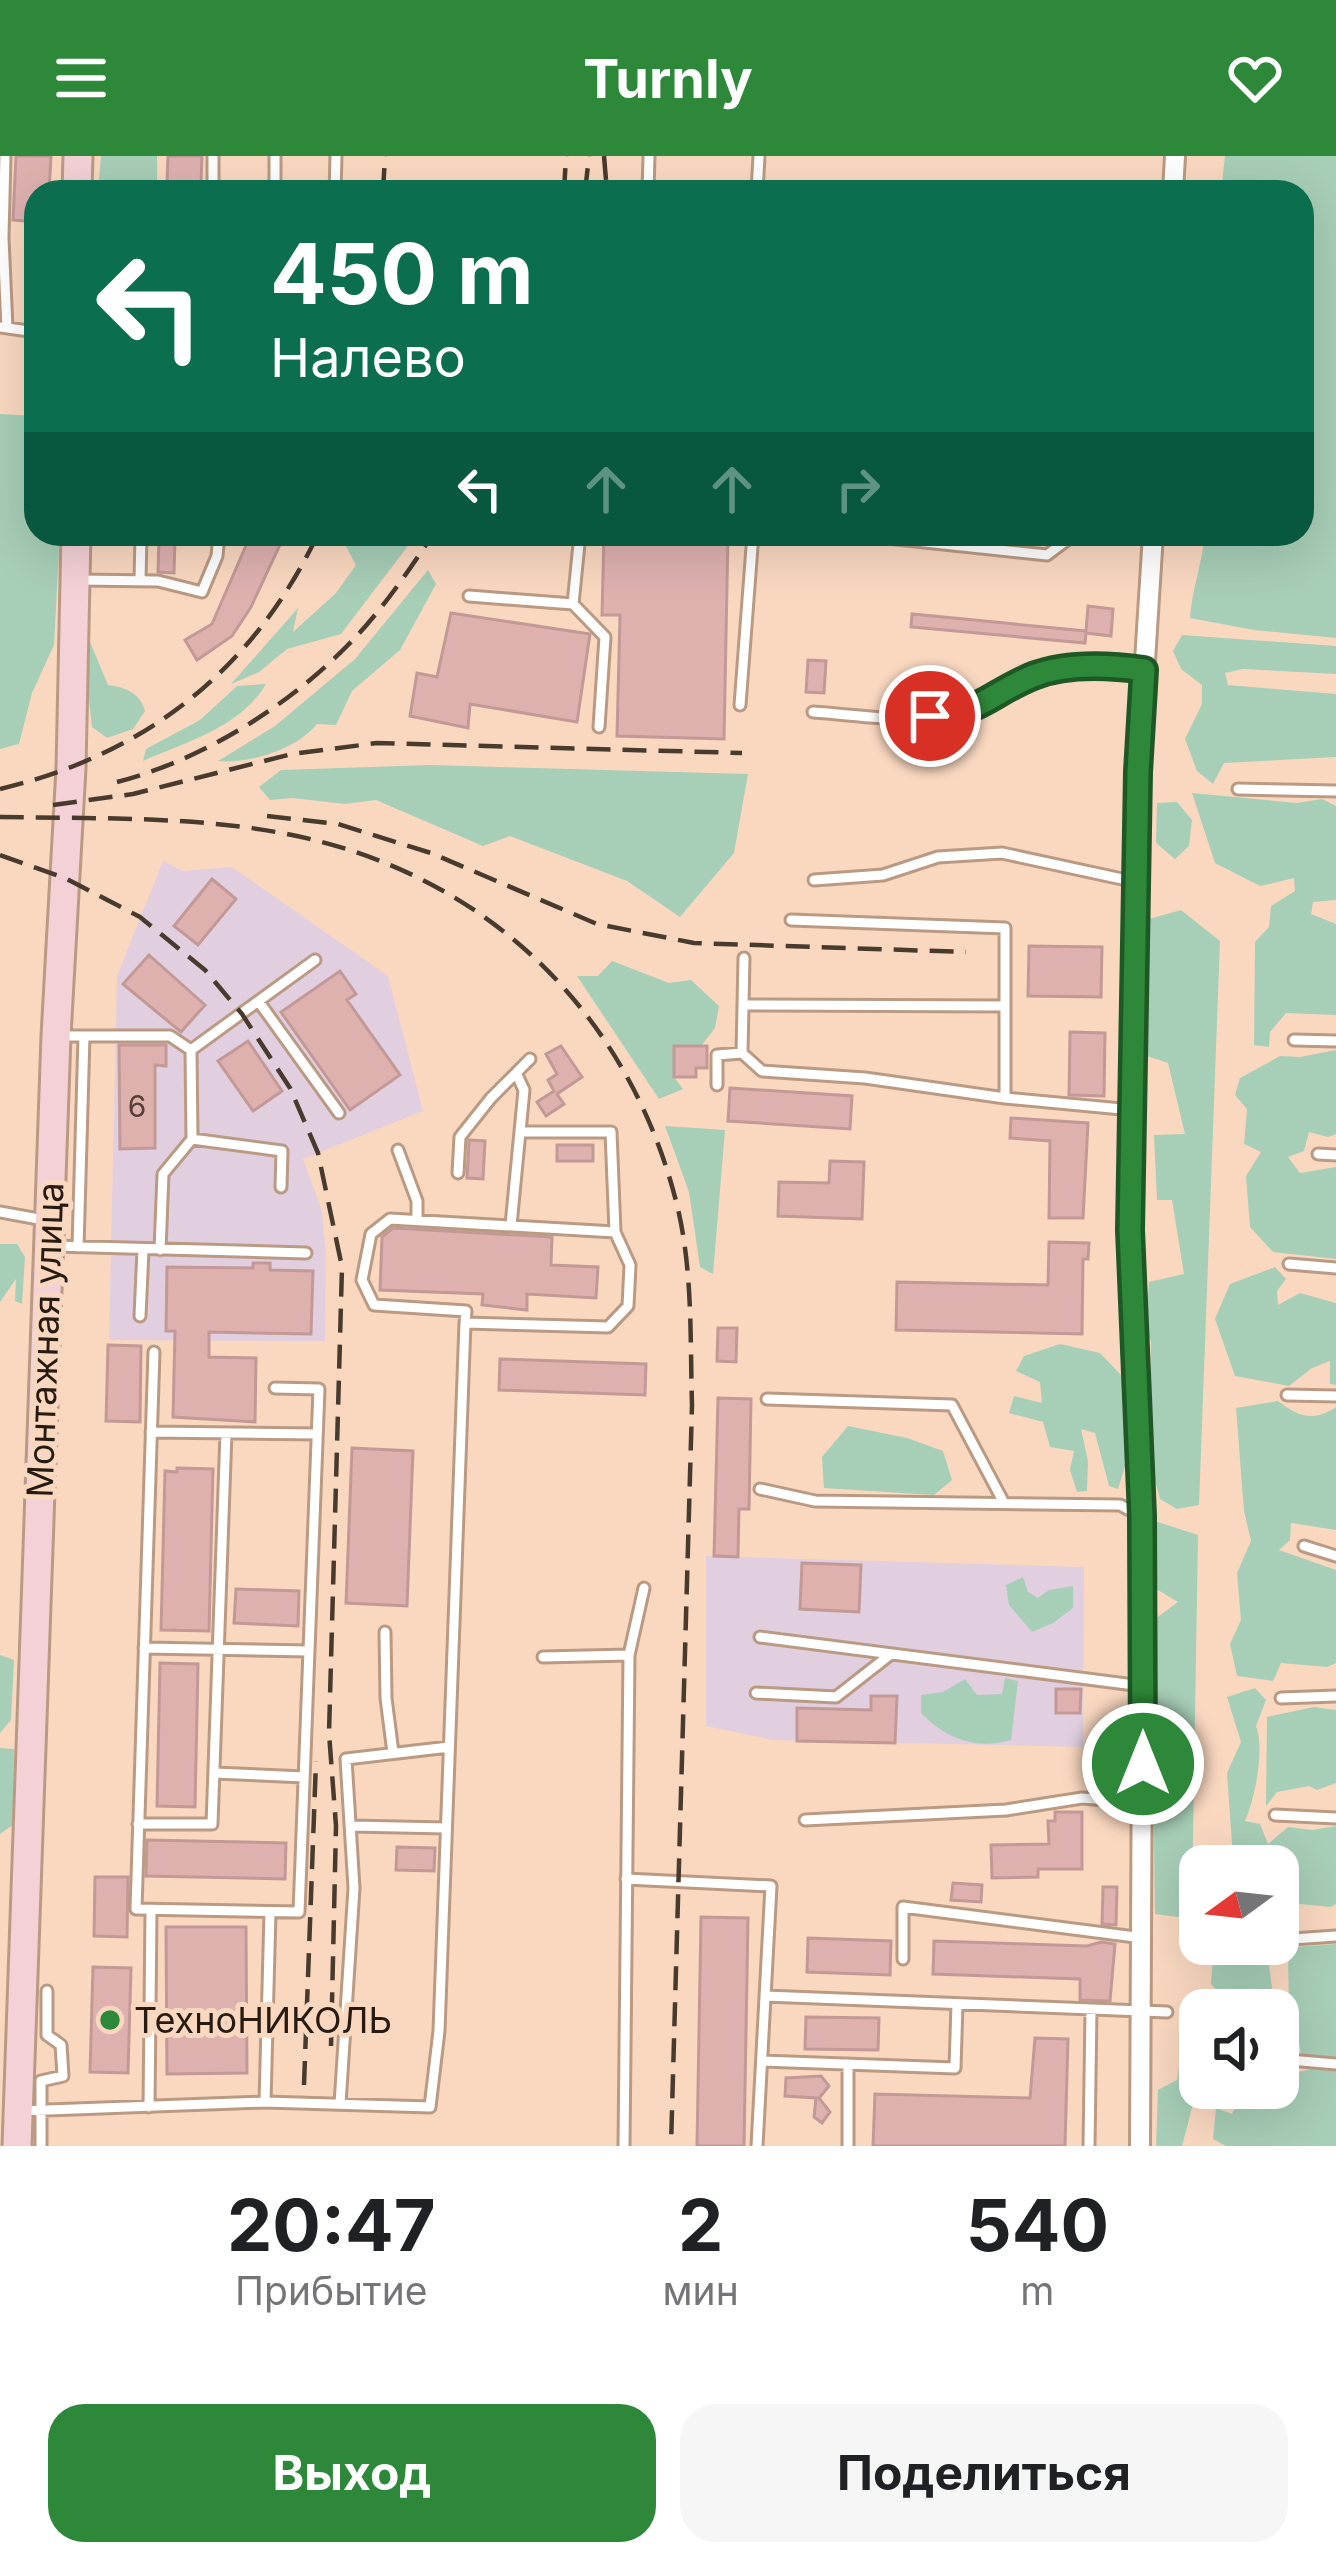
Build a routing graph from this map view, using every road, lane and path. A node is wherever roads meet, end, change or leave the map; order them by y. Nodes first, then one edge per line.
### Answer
1 (5, 156) edge
2 (3, 327) edge
3 (76, 546) edge
4 (141, 546) edge
5 (218, 546) edge
6 (579, 546) edge
7 (752, 546) edge
8 (962, 546) edge
9 (1059, 546) edge
10 (1152, 546) edge
11 (75, 580) junction
12 (140, 581) junction
13 (469, 596) dead end
14 (573, 604) junction
15 (1144, 670) junction
16 (740, 705) dead end
17 (813, 712) dead end
18 (599, 727) dead end
19 (1238, 789) dead end
20 (1336, 790) edge
21 (814, 880) dead end
22 (1136, 882) junction
23 (791, 920) dead end
24 (743, 958) dead end
25 (314, 960) dead end
26 (259, 1002) junction
27 (743, 1005) junction
28 (1005, 1006) junction
29 (70, 1036) junction
30 (1294, 1040) dead end
31 (1336, 1041) edge
32 (191, 1050) junction
33 (742, 1053) junction
34 (530, 1059) dead end
35 (516, 1073) junction
36 (717, 1085) dead end
37 (1005, 1099) junction
38 (1132, 1110) junction
39 (339, 1113) dead end
40 (520, 1132) junction
41 (192, 1139) junction
42 (398, 1150) dead end
43 (1318, 1154) dead end
44 (1336, 1155) edge
45 (458, 1173) dead end
46 (281, 1187) dead end
47 (0, 1211) edge
48 (417, 1220) junction
49 (511, 1225) junction
50 (615, 1232) junction
51 (49, 1233) junction
52 (78, 1247) junction
53 (143, 1250) junction
54 (160, 1250) junction
55 (306, 1253) dead end
56 (1289, 1264) dead end
57 (1336, 1268) edge
58 (140, 1316) dead end
59 (465, 1323) junction
60 (154, 1352) dead end
61 (275, 1388) dead end
62 (1287, 1395) dead end
63 (1336, 1396) edge
64 (766, 1399) dead end
65 (151, 1432) junction
66 (226, 1433) junction
67 (317, 1434) junction
68 (760, 1489) dead end
69 (1004, 1504) junction
70 (1142, 1516) junction
71 (1304, 1546) dead end
72 (1336, 1556) edge
73 (644, 1588) dead end
74 (385, 1632) dead end
75 (760, 1637) dead end
76 (144, 1648) junction
77 (219, 1649) junction
78 (309, 1651) junction
79 (891, 1654) junction
80 (629, 1655) junction
81 (543, 1657) dead end
82 (1142, 1686) junction
83 (756, 1693) dead end
84 (1336, 1696) edge
85 (1281, 1697) dead end
86 (449, 1747) junction
87 (393, 1754) junction
88 (214, 1773) junction
89 (304, 1777) junction
90 (1143, 1803) junction
91 (1276, 1815) dead end
92 (1336, 1818) edge
93 (805, 1820) dead end
94 (138, 1824) junction
95 (351, 1826) junction
96 (446, 1828) junction
97 (626, 1879) junction
98 (151, 1910) junction
99 (270, 1912) junction
100 (1336, 1936) edge
101 (1143, 1938) junction
102 (1299, 1939) edge
103 (903, 1959) dead end
104 (47, 1990) dead end
105 (765, 1996) junction
106 (957, 2004) junction
107 (1091, 2010) junction
108 (1143, 2012) junction
109 (1167, 2012) dead end
110 (762, 2061) junction
111 (1299, 2061) edge
112 (848, 2064) junction
113 (1336, 2064) edge
114 (265, 2102) junction
115 (340, 2104) junction
116 (149, 2107) junction
117 (19, 2122) edge
118 (41, 2146) edge
119 (624, 2146) edge
120 (758, 2146) edge
121 (848, 2146) edge
122 (1089, 2146) edge
123 (1140, 2146) edge

1 - 2 lane
3 - 11 street, Монтажная улица
4 - 12 lane
5 - 12 lane
6 - 14 lane
7 - 16 lane
8 - 9 lane
10 - 15 street
11 - 12 lane
11 - 29 street, Монтажная улица
13 - 14 lane
14 - 18 lane
15 - 17 lane
15 - 22 street
19 - 20 lane
21 - 22 lane
22 - 38 street
23 - 28 lane
24 - 27 lane
25 - 26 lane
26 - 32 lane
26 - 39 lane
27 - 28 lane
27 - 33 lane
28 - 37 lane
29 - 32 lane
29 - 51 street, Монтажная улица
29 - 52 lane
30 - 31 lane
32 - 41 lane
33 - 36 lane
33 - 37 lane
34 - 35 lane
35 - 40 lane
35 - 45 lane
37 - 38 lane
38 - 70 street
40 - 49 lane
40 - 50 lane
41 - 46 lane
41 - 54 lane
42 - 48 lane
43 - 44 lane
47 - 51 lane
48 - 49 lane
48 - 59 lane
49 - 50 lane
50 - 59 lane
51 - 52 lane
51 - 117 street, Монтажная улица
52 - 53 lane
53 - 54 lane
53 - 58 lane
54 - 55 lane
56 - 57 lane
59 - 86 lane
60 - 65 lane
61 - 67 lane
62 - 63 lane
64 - 69 lane
65 - 66 lane
65 - 76 lane
66 - 67 lane
66 - 77 lane
67 - 78 lane
68 - 69 lane
69 - 70 lane
70 - 82 street
71 - 72 lane
73 - 80 lane
74 - 87 lane
75 - 79 lane
76 - 77 lane
76 - 94 lane
77 - 78 lane
77 - 88 lane
78 - 89 lane
79 - 82 lane
79 - 83 lane
80 - 81 lane
80 - 97 lane
82 - 90 street
84 - 85 lane
86 - 87 lane
86 - 96 lane
87 - 95 lane
88 - 89 lane
88 - 94 lane
89 - 99 lane
90 - 93 lane
90 - 101 street
91 - 92 lane
94 - 98 lane
95 - 96 lane
95 - 115 lane
96 - 115 lane
97 - 105 lane
97 - 119 lane
98 - 99 lane
98 - 116 lane
99 - 114 lane
100 - 102 lane
101 - 103 lane
101 - 108 street
104 - 117 lane
105 - 106 lane
105 - 110 lane
106 - 107 lane
106 - 112 lane
107 - 108 lane
107 - 122 lane
108 - 109 lane
108 - 123 street
110 - 112 lane
110 - 120 lane
111 - 113 lane
112 - 121 lane
114 - 115 lane
114 - 116 lane
116 - 117 lane
117 - 118 lane

